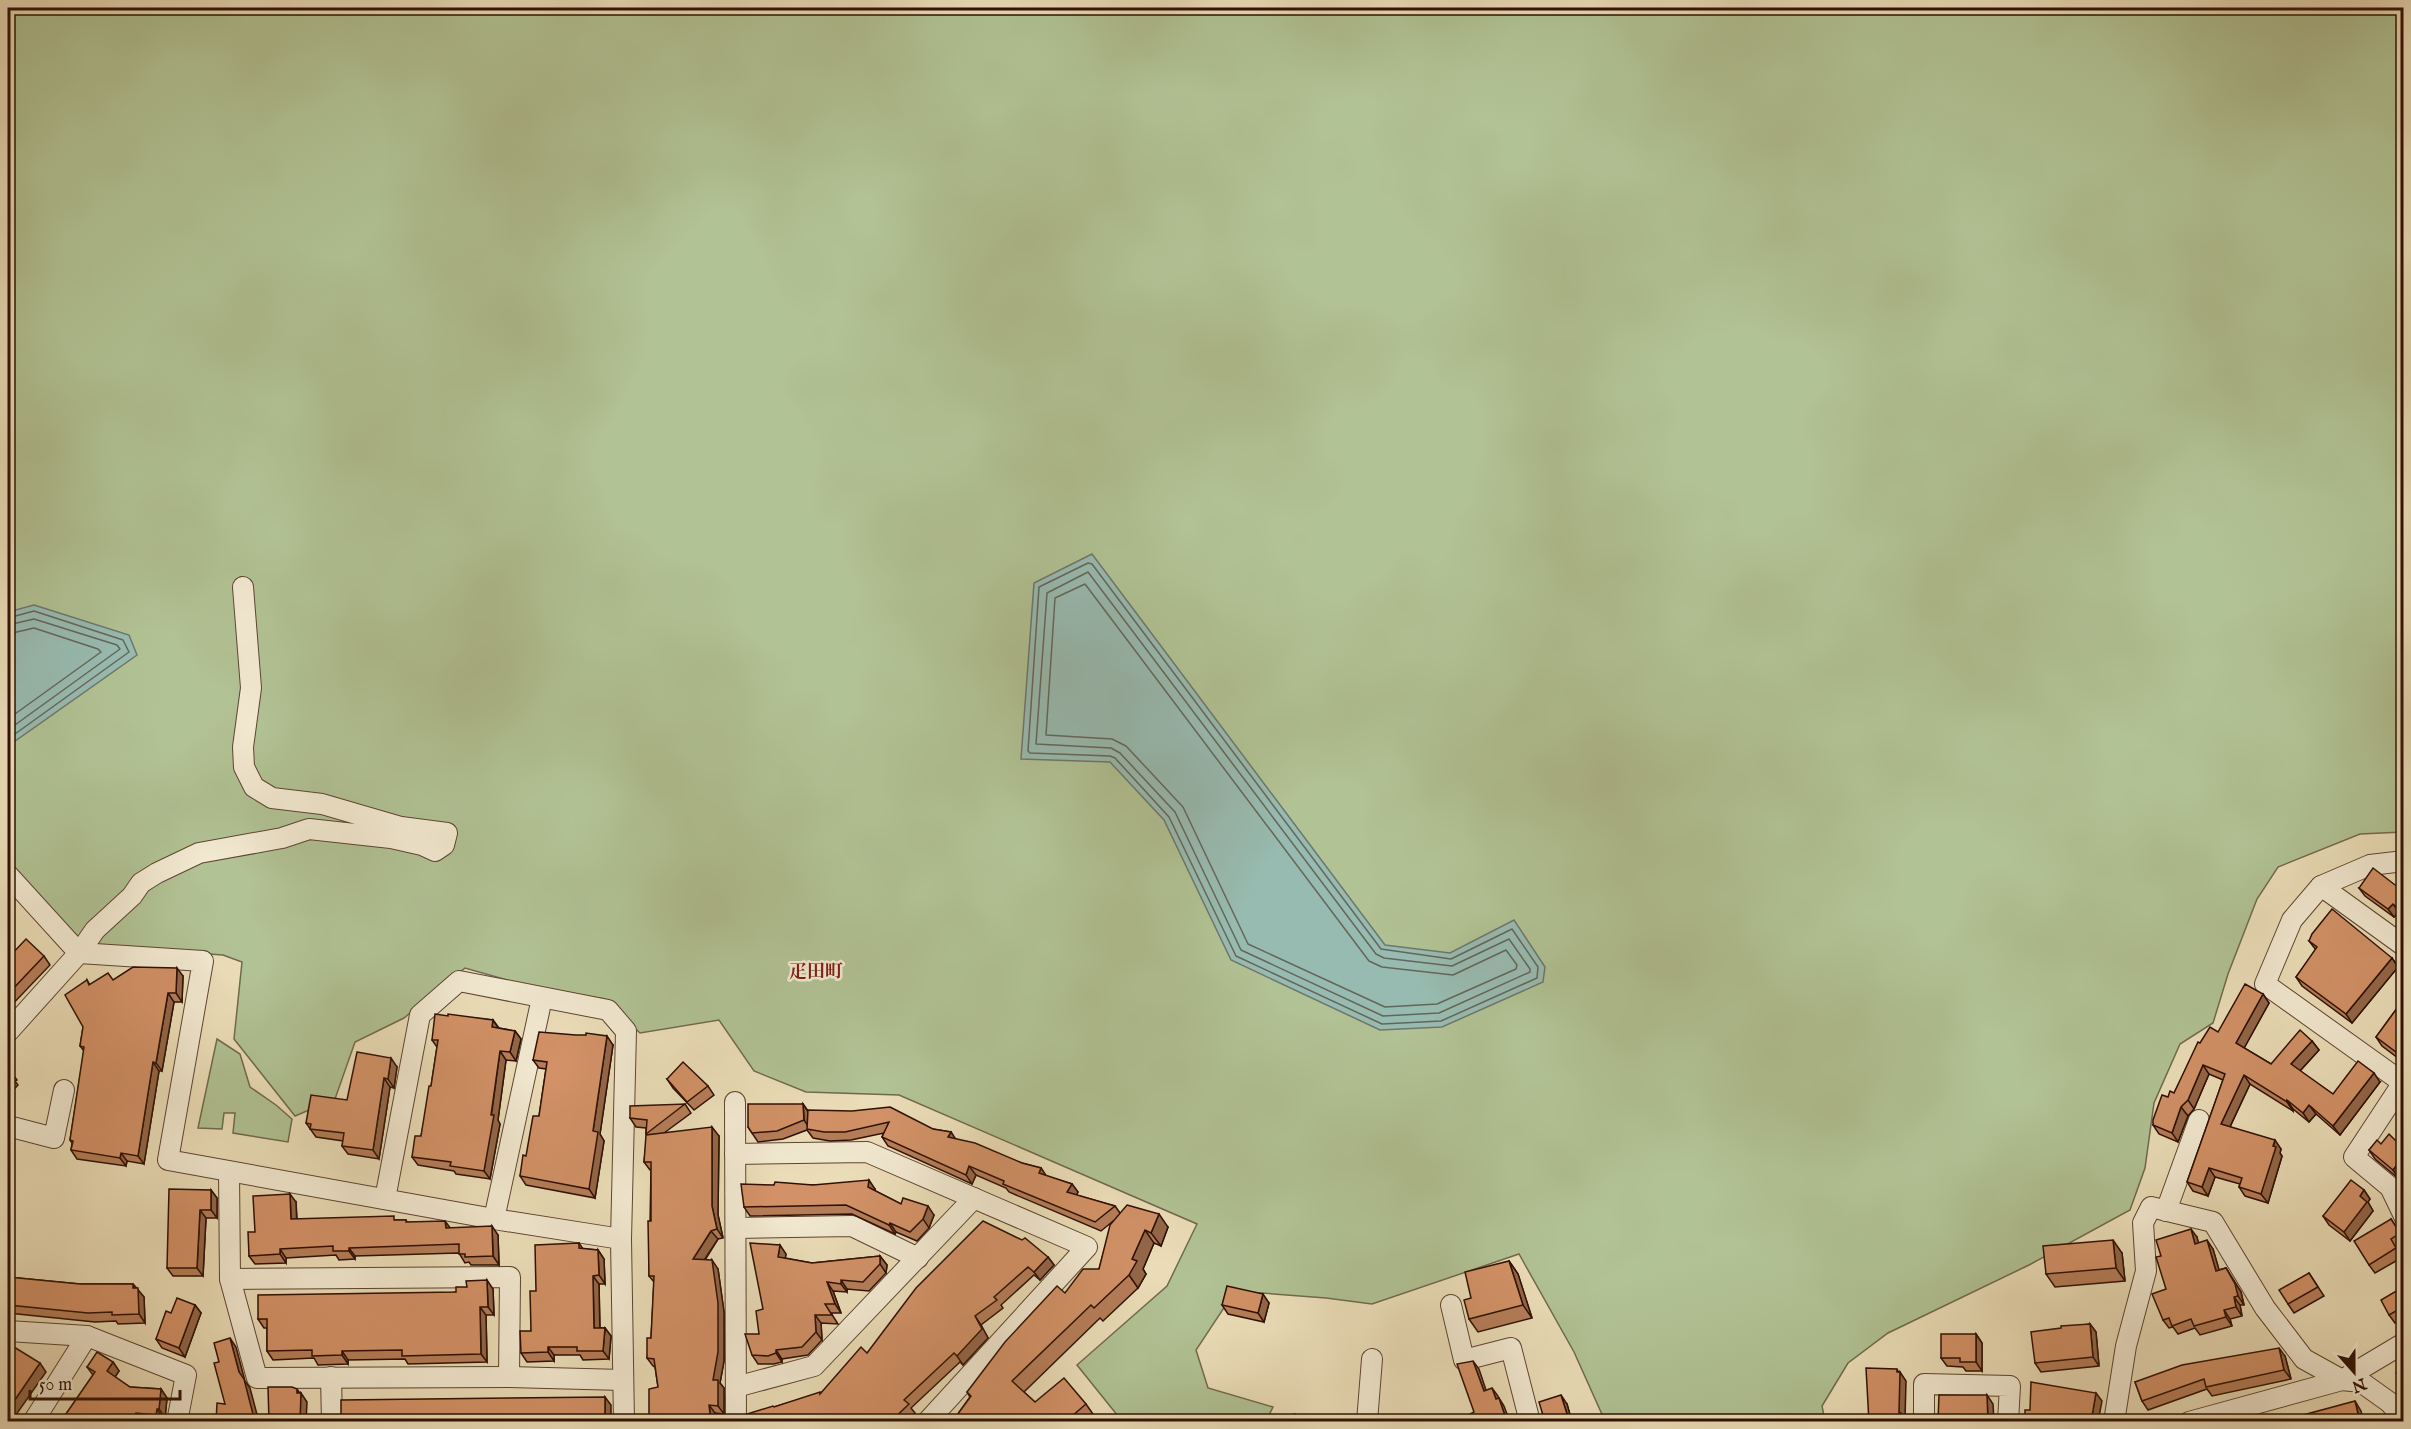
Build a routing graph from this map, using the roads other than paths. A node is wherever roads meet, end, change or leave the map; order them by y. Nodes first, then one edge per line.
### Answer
1 (243, 587) dead end
2 (2403, 861) edge
3 (9, 881) edge
4 (2320, 886) junction
5 (2403, 946) edge
6 (79, 953) junction
7 (542, 998) junction
8 (8, 1032) edge
9 (2403, 1082) edge
10 (64, 1090) dead end
11 (735, 1102) dead end
12 (2199, 1120) dead end
13 (8, 1126) edge
14 (735, 1154) junction
15 (229, 1172) junction
16 (974, 1198) junction
17 (385, 1199) junction
18 (2166, 1211) junction
19 (2403, 1215) edge
20 (494, 1219) junction
21 (736, 1228) junction
22 (621, 1239) junction
23 (918, 1258) junction
24 (230, 1279) junction
25 (1451, 1305) dead end
26 (8, 1332) edge
27 (87, 1336) junction
28 (2403, 1343) edge
29 (1372, 1359) dead end
30 (330, 1377) junction
31 (509, 1377) junction
32 (623, 1380) junction
33 (2342, 1380) junction
34 (736, 1386) junction
35 (2403, 1419) edge
36 (33, 1422) edge
37 (177, 1422) edge
38 (332, 1422) edge
39 (624, 1422) edge
40 (736, 1422) edge
41 (927, 1422) edge
42 (1367, 1422) edge
43 (1530, 1422) edge
44 (1924, 1422) edge
45 (2008, 1422) edge
46 (2114, 1422) edge
47 (2189, 1422) edge

1 - 6 street
2 - 4 street
3 - 6 street
4 - 5 street
4 - 9 street
6 - 8 street
6 - 15 street
7 - 17 street
7 - 20 street
7 - 22 street
9 - 19 street
10 - 13 street
11 - 14 street
12 - 18 street
14 - 16 street
14 - 21 street
15 - 17 street
15 - 24 street
16 - 23 street
16 - 41 street
17 - 20 street
18 - 33 street
18 - 46 street
20 - 22 street
21 - 23 street
21 - 34 street
22 - 32 street
23 - 34 street
24 - 30 street
24 - 31 street
25 - 43 street
26 - 27 street
27 - 36 street
27 - 37 street
28 - 33 street
29 - 42 street
30 - 31 street
30 - 38 street
31 - 32 street
32 - 39 street
33 - 35 street
33 - 47 street
34 - 40 street
44 - 45 street

